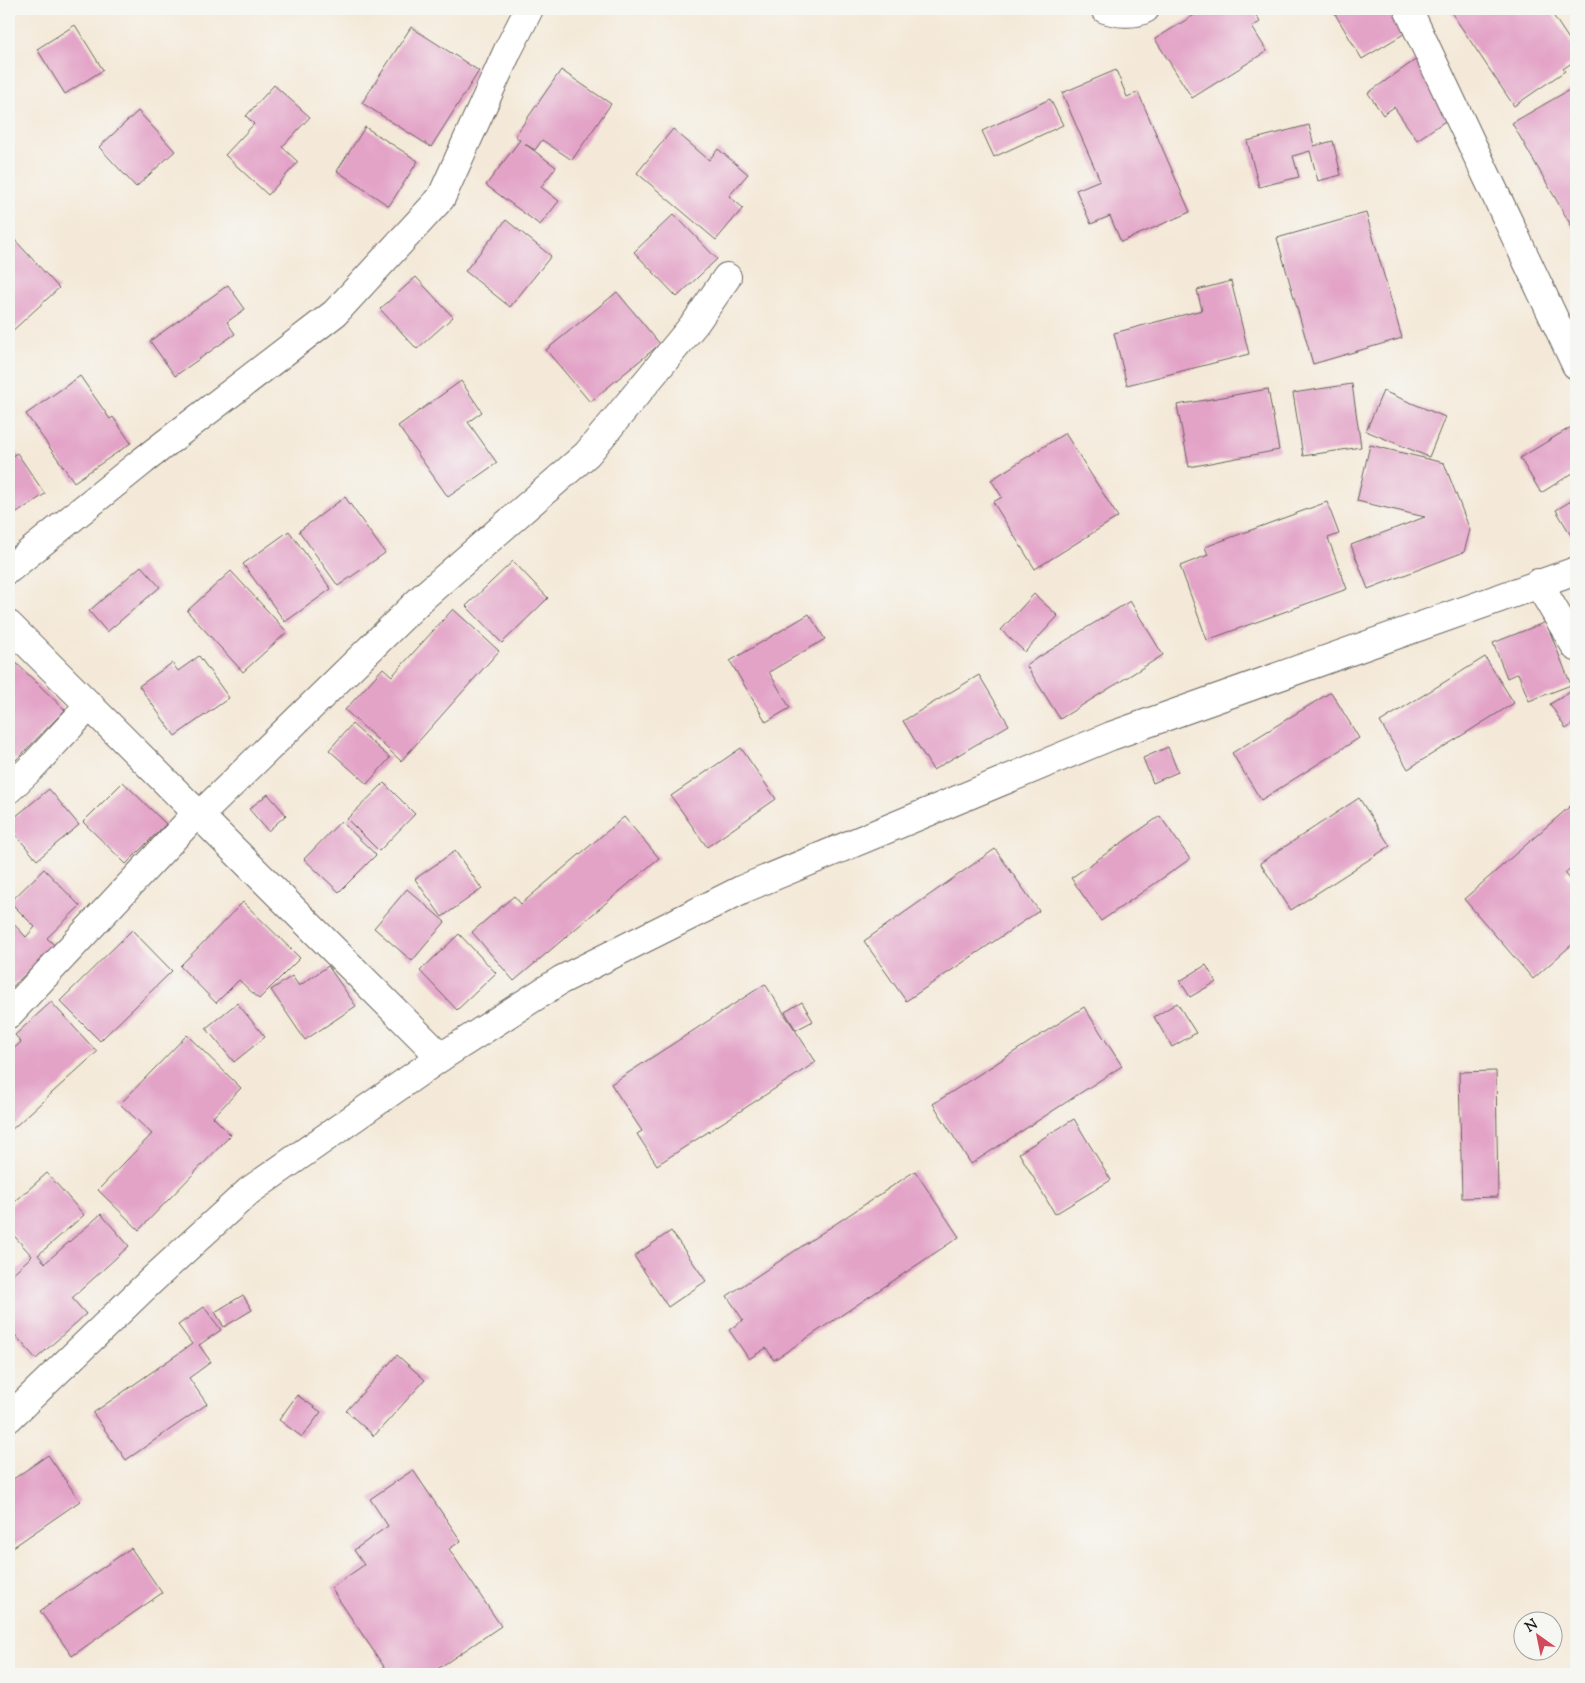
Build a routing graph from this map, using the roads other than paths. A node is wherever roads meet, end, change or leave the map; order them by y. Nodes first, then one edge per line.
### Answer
1 (529, 9) edge
2 (1105, 9) edge
3 (1145, 9) edge
4 (1408, 9) edge
5 (728, 277) dead end
6 (1576, 365) edge
7 (9, 569) edge
8 (1576, 571) edge
9 (1538, 583) junction
10 (9, 625) edge
11 (1576, 647) edge
12 (90, 705) junction
13 (9, 789) edge
14 (198, 814) junction
15 (9, 1014) edge
16 (441, 1057) junction
17 (9, 1418) edge

1 - 7 street
2 - 3 street
4 - 6 street
5 - 14 street
8 - 9 street
9 - 11 street
9 - 16 street
10 - 12 street
12 - 13 street
12 - 14 street
14 - 15 street
14 - 16 street
16 - 17 street

